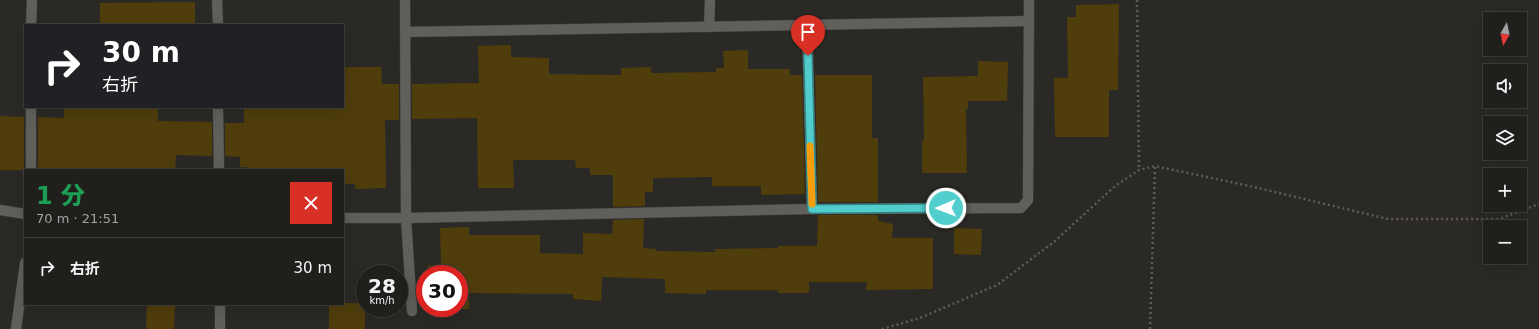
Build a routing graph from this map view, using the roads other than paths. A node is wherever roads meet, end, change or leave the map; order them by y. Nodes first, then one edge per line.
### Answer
1 (32, 0) edge
2 (217, 0) edge
3 (405, 0) edge
4 (710, 0) edge
5 (1029, 0) edge
6 (1029, 21) junction
7 (31, 24) edge
8 (218, 24) edge
9 (807, 25) junction
10 (710, 27) junction
11 (405, 32) junction
12 (30, 108) edge
13 (218, 108) edge
14 (31, 169) edge
15 (219, 169) edge
16 (812, 209) junction
17 (0, 210) edge
18 (24, 214) edge
19 (344, 218) edge
20 (406, 218) junction
21 (24, 270) edge
22 (220, 305) edge
23 (412, 311) dead end
24 (16, 329) edge
25 (220, 329) edge

1 - 7 street
2 - 8 street
3 - 11 street
4 - 10 street
5 - 6 street
6 - 9 street
6 - 16 street
9 - 10 street
9 - 16 street
10 - 11 street
11 - 20 street
12 - 14 street
13 - 15 street
16 - 20 street
17 - 18 street
19 - 20 street
20 - 23 street
21 - 24 street
22 - 25 street

